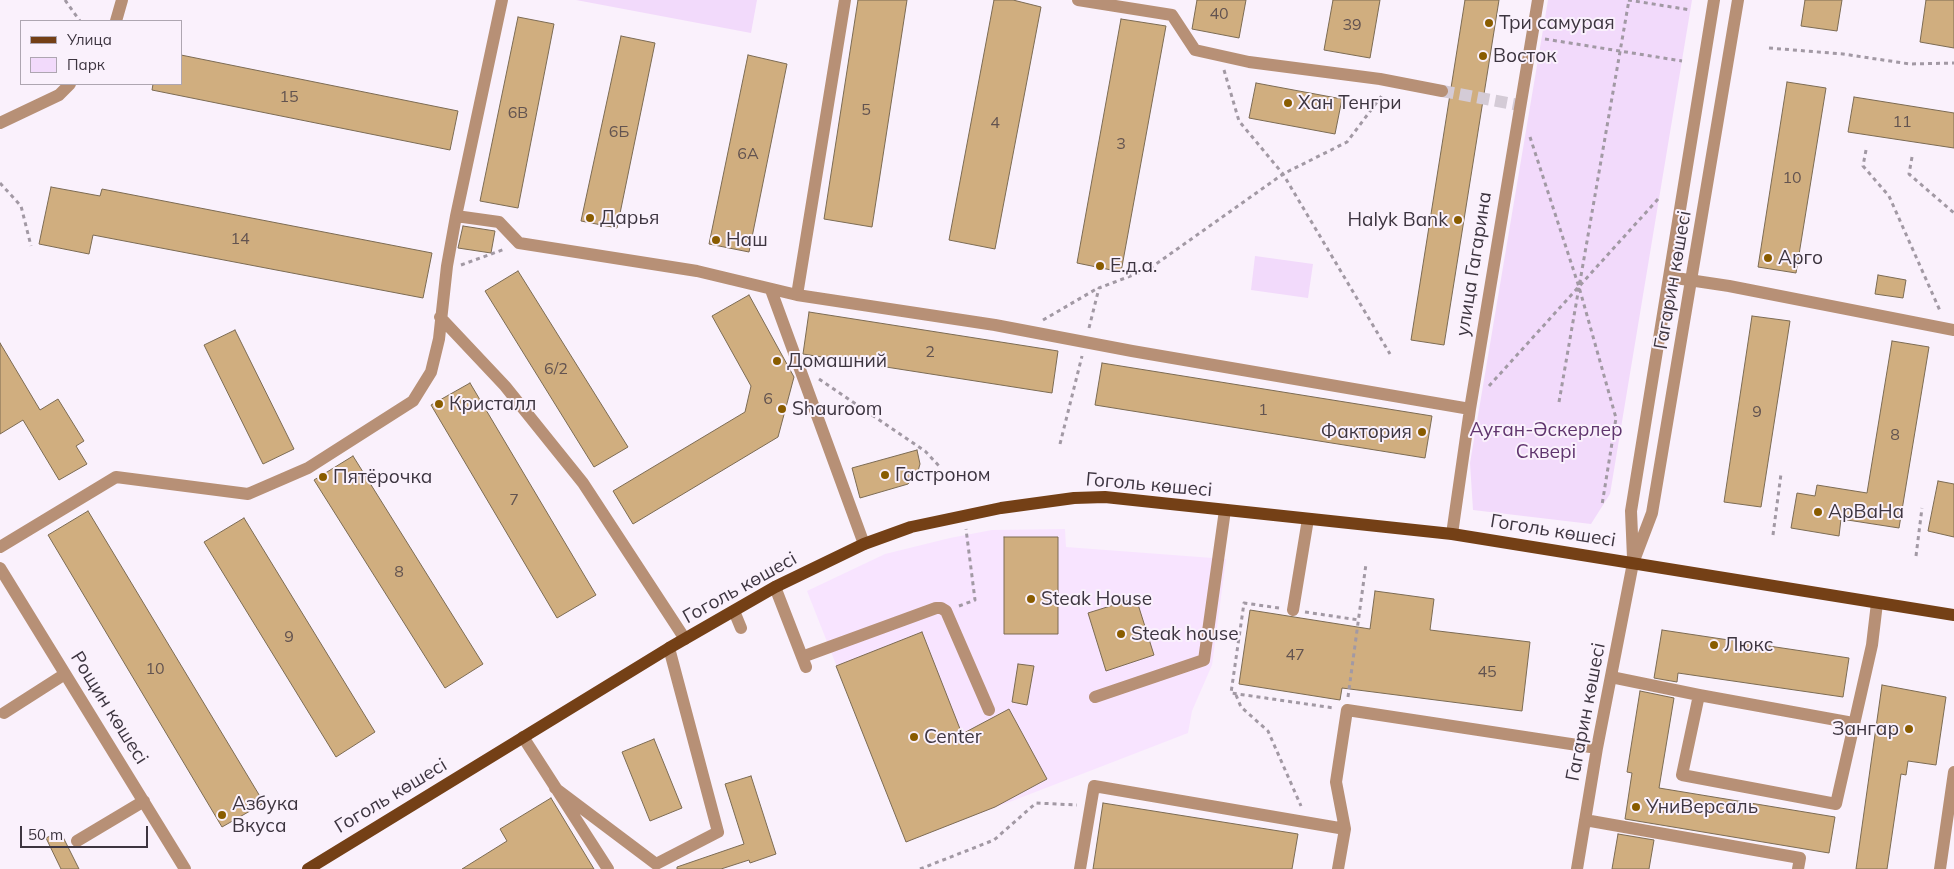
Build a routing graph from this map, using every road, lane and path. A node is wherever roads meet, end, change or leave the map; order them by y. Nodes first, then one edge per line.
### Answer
1 (64, 0) edge
2 (122, 0) edge
3 (502, 0) edge
4 (845, 0) edge
5 (1078, 0) edge
6 (1538, 0) edge
7 (1629, 0) edge
8 (1714, 0) edge
9 (1738, 0) edge
10 (1149, 6) edge
11 (1691, 10) dead end
12 (79, 20) edge
13 (116, 20) edge
14 (1542, 38) dead end
15 (1769, 48) dead end
16 (1620, 51) junction
17 (1220, 55) junction
18 (1682, 61) dead end
19 (1954, 63) edge
20 (1392, 81) junction
21 (69, 85) edge
22 (1442, 91) tunnel mouth
23 (0, 123) edge
24 (1530, 136) dead end
25 (1866, 150) dead end
26 (1912, 157) dead end
27 (1283, 174) junction
28 (0, 183) edge
29 (1659, 198) dead end
30 (1954, 213) edge
31 (456, 216) junction
32 (519, 243) junction
33 (31, 246) dead end
34 (447, 266) junction
35 (1669, 277) junction
36 (1692, 281) junction
37 (1579, 287) junction
38 (1099, 288) junction
39 (771, 290) junction
40 (797, 295) junction
41 (440, 317) junction
42 (1951, 329) edge
43 (1024, 331) junction
44 (1086, 342) junction
45 (1390, 354) dead end
46 (797, 364) junction
47 (1488, 386) dead end
48 (1559, 402) dead end
49 (1470, 409) junction
50 (1060, 444) dead end
51 (940, 467) dead end
52 (1780, 474) dead end
53 (1602, 505) dead end
54 (1922, 508) dead end
55 (1225, 510) junction
56 (1308, 519) junction
57 (966, 526) dead end
58 (1452, 534) junction
59 (1773, 535) dead end
60 (864, 544) junction
61 (0, 547) edge
62 (1916, 556) dead end
63 (1633, 563) junction
64 (1366, 564) dead end
65 (0, 568) edge
66 (775, 587) junction
67 (1877, 603) junction
68 (1293, 610) junction
69 (734, 611) junction
70 (946, 612) junction
71 (1954, 615) edge
72 (1359, 620) junction
73 (741, 628) dead end
74 (685, 639) junction
75 (669, 648) junction
76 (65, 674) junction
77 (1611, 677) junction
78 (1236, 694) junction
79 (1699, 695) junction
80 (1095, 697) dead end
81 (989, 710) dead end
82 (1347, 710) junction
83 (4, 713) dead end
84 (1853, 722) junction
85 (523, 737) junction
86 (1597, 748) junction
87 (1954, 772) edge
88 (555, 788) junction
89 (144, 801) junction
90 (1091, 806) junction
91 (1585, 820) junction
92 (1308, 823) junction
93 (1345, 829) junction
94 (77, 841) dead end
95 (185, 869) edge
96 (308, 869) edge
97 (608, 869) edge
98 (920, 869) edge
99 (1080, 869) edge
100 (1338, 869) edge
101 (1577, 869) edge
102 (1798, 869) edge
103 (1940, 869) edge

1 - 12 path
2 - 13 street
3 - 31 street
4 - 40 street
5 - 10 street
6 - 49 street, улица Гагарина
7 - 11 path
7 - 16 path
8 - 35 street, Гагарин көшесі
9 - 36 street, Гагарин көшесі
10 - 17 street
14 - 16 path
15 - 19 path
16 - 18 path
16 - 37 path
17 - 20 street
17 - 27 path
20 - 22 street
20 - 27 path
21 - 23 street
24 - 37 path
25 - 42 path
26 - 30 path
27 - 38 path
27 - 45 path
28 - 33 path
29 - 37 path
31 - 32 street
31 - 34 street
32 - 34 path
32 - 39 street
34 - 41 street
35 - 36 street
35 - 63 street, Гагарин көшесі
36 - 42 street
36 - 63 street, Гагарин көшесі
37 - 47 path
37 - 48 path
37 - 53 path
38 - 43 path
38 - 44 path
39 - 40 street
39 - 46 street
40 - 43 street
41 - 61 street
41 - 74 street
43 - 44 street
44 - 49 street
44 - 50 path
46 - 51 path
46 - 60 street
49 - 58 street, улица Гагарина
52 - 59 path
54 - 62 path
55 - 56 main road, Гоголь көшесі
55 - 60 main road, Гоголь көшесі
55 - 80 street
56 - 58 main road, Гоголь көшесі
56 - 68 street
57 - 70 path
58 - 63 main road, Гоголь көшесі
60 - 66 main road, Гоголь көшесі
63 - 67 main road, Гоголь көшесі
63 - 77 street, Гагарин көшесі
64 - 72 path
65 - 76 street, Рощин көшесі
66 - 69 main road, Гоголь көшесі
66 - 70 street
67 - 71 main road, Гоголь көшесі
67 - 84 street
68 - 72 path
68 - 78 path
69 - 73 street
69 - 74 main road, Гоголь көшесі
70 - 81 street
72 - 82 path
74 - 75 main road, Гоголь көшесі
75 - 85 main road, Гоголь көшесі
75 - 88 street
76 - 83 street
76 - 89 street, Рощин көшесі
77 - 79 street
77 - 86 street, Гагарин көшесі
78 - 82 path
78 - 92 path
79 - 84 street
79 - 84 street
82 - 86 street
82 - 93 street
85 - 88 street
85 - 96 main road, Гоголь көшесі
86 - 91 street, Гагарин көшесі
87 - 103 street
88 - 97 street
89 - 94 street
89 - 95 street, Рощин көшесі
90 - 92 street
90 - 98 path
90 - 99 street
91 - 101 street, Гагарин көшесі
91 - 102 street
92 - 93 street
93 - 100 street

